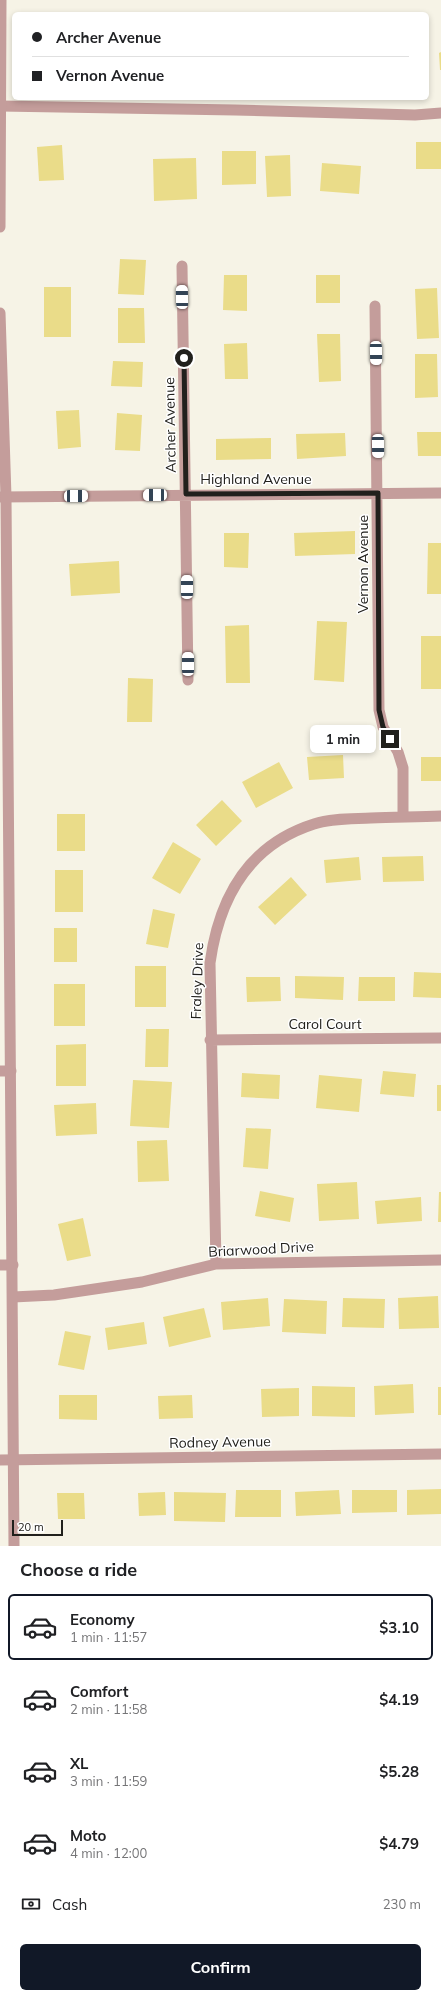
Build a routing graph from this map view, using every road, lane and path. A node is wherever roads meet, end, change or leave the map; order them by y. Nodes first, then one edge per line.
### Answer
1 (1, 0) edge
2 (1, 106) edge
3 (441, 113) edge
4 (0, 226) edge
5 (182, 266) dead end
6 (375, 306) dead end
7 (0, 313) edge
8 (378, 493) junction
9 (441, 493) edge
10 (186, 494) junction
11 (3, 497) edge
12 (188, 680) dead end
13 (441, 816) edge
14 (403, 817) junction
15 (5, 877) edge
16 (441, 1038) edge
17 (210, 1040) junction
18 (5, 1071) edge
19 (441, 1260) edge
20 (216, 1264) junction
21 (0, 1265) edge
22 (13, 1265) junction
23 (13, 1297) junction
24 (441, 1454) edge
25 (0, 1460) edge
26 (12, 1460) junction
27 (14, 1546) edge

1 - 2 street
2 - 3 street
2 - 4 street
5 - 10 street, Archer Avenue
6 - 8 street, Vernon Avenue
7 - 11 street
8 - 9 street, Highland Avenue
8 - 10 street, Highland Avenue
8 - 14 street, Vernon Avenue
10 - 11 street, Highland Avenue
10 - 12 street, Archer Avenue
11 - 15 street
13 - 14 street, Fraley Drive
14 - 17 street, Fraley Drive
15 - 18 street
16 - 17 street, Carol Court
17 - 20 street, Fraley Drive
18 - 22 street
19 - 20 street, Briarwood Drive
20 - 23 street, Briarwood Drive
21 - 22 street
22 - 23 street
23 - 26 street
24 - 26 street, Rodney Avenue
25 - 26 street, Rodney Avenue
26 - 27 street

